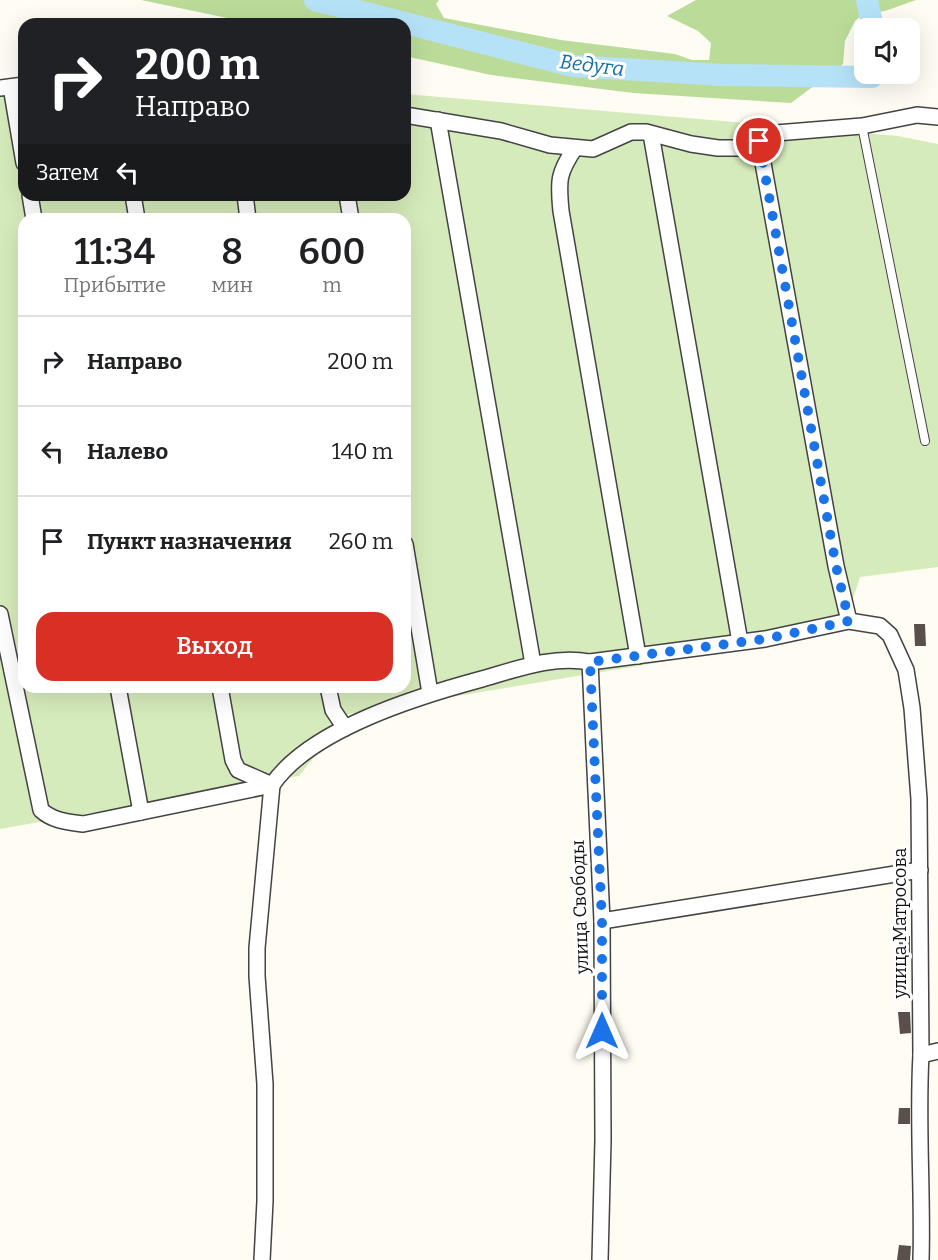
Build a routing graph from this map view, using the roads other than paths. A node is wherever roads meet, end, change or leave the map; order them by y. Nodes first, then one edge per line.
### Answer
1 (12, 86) edge
2 (411, 116) edge
3 (938, 117) edge
4 (438, 120) junction
5 (18, 124) edge
6 (862, 126) junction
7 (651, 134) junction
8 (759, 141) junction
9 (575, 148) junction
10 (924, 441) dead end
11 (411, 580) edge
12 (0, 614) edge
13 (849, 621) junction
14 (740, 642) junction
15 (638, 656) junction
16 (590, 662) junction
17 (533, 664) junction
18 (119, 693) edge
19 (221, 693) edge
20 (329, 693) edge
21 (430, 693) junction
22 (345, 728) junction
23 (272, 785) junction
24 (141, 812) junction
25 (920, 870) junction
26 (602, 921) junction
27 (938, 1051) edge
28 (921, 1055) junction
29 (262, 1260) edge
30 (600, 1260) edge
31 (921, 1260) edge

1 - 5 street
2 - 4 street
3 - 6 street
4 - 9 street
4 - 17 street
6 - 8 street
6 - 10 lane
7 - 8 street
7 - 9 street
7 - 14 street
8 - 13 street
9 - 15 street
11 - 21 street
12 - 24 street
13 - 14 street
13 - 25 street, улица Матросова
14 - 15 street
15 - 16 street
16 - 17 street
16 - 26 street, улица Свободы
17 - 21 street
18 - 24 street
19 - 23 street
20 - 22 street
21 - 22 street
22 - 23 street
23 - 24 street
23 - 29 street
25 - 26 street
25 - 28 street, улица Матросова
26 - 30 street, улица Свободы
27 - 28 street
28 - 31 street, улица Матросова

